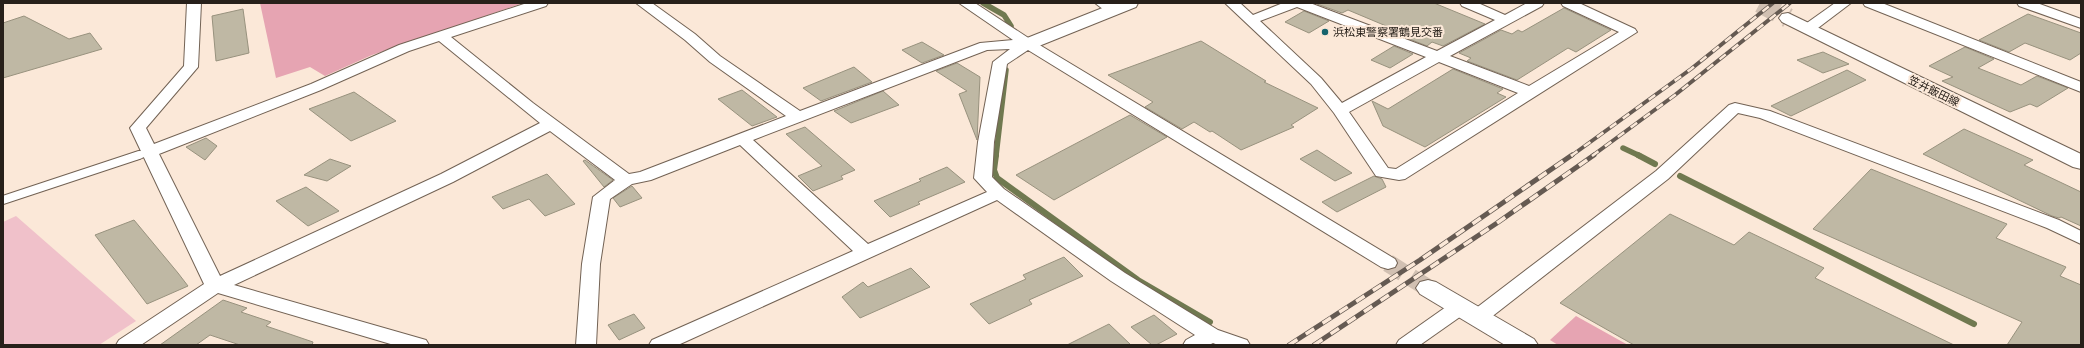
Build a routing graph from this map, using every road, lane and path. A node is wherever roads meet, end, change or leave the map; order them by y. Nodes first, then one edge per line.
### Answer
1 (194, 3) edge
2 (541, 3) edge
3 (642, 3) edge
4 (966, 3) edge
5 (1130, 3) edge
6 (1232, 3) edge
7 (1297, 3) edge
8 (1467, 3) edge
9 (1537, 3) edge
10 (1568, 3) edge
11 (1844, 3) edge
12 (1870, 3) edge
13 (2024, 3) edge
14 (1108, 6) edge
15 (1788, 18) tunnel mouth
16 (1504, 19) junction
17 (1251, 20) junction
18 (2081, 24) edge
19 (1809, 28) junction
20 (441, 36) junction
21 (1028, 44) junction
22 (1438, 56) junction
23 (2081, 88) edge
24 (1530, 92) junction
25 (1340, 110) junction
26 (798, 117) junction
27 (552, 124) junction
28 (743, 139) junction
29 (149, 152) junction
30 (2081, 162) edge
31 (626, 180) junction
32 (998, 193) junction
33 (3, 200) edge
34 (2081, 238) edge
35 (865, 252) junction
36 (1388, 263) tunnel mouth
37 (215, 286) junction
38 (1428, 288) tunnel mouth
39 (1469, 312) junction
40 (1211, 335) junction
41 (126, 345) edge
42 (419, 345) edge
43 (586, 345) edge
44 (659, 345) edge
45 (1192, 345) edge
46 (1240, 345) edge
47 (1406, 345) edge
48 (1525, 345) edge

1 - 29 street
2 - 20 street
3 - 26 street
4 - 21 street
5 - 14 street
6 - 17 street
7 - 17 street
7 - 22 street
8 - 16 street
9 - 16 street
10 - 24 street
11 - 19 street
12 - 23 street
13 - 18 street
14 - 21 street
15 - 19 main road, 笠井飯田線
16 - 22 street
17 - 25 street
19 - 30 main road, 笠井飯田線
20 - 27 street
20 - 29 street
21 - 26 street
21 - 32 street
21 - 36 street
22 - 24 street
22 - 25 street
24 - 25 street
26 - 28 street
27 - 31 street
27 - 37 street
28 - 31 street
28 - 35 street
29 - 33 lane
29 - 37 street
31 - 43 street
32 - 35 street
32 - 40 street
34 - 39 street
35 - 44 street
37 - 41 street
37 - 42 street
38 - 39 street
39 - 47 street
39 - 48 street
40 - 45 street
40 - 46 street

